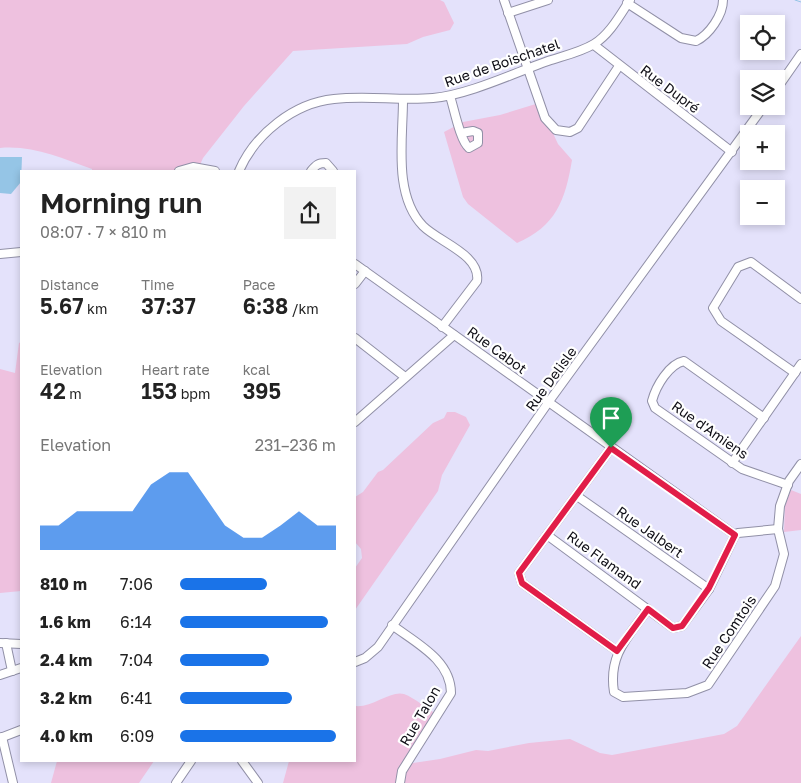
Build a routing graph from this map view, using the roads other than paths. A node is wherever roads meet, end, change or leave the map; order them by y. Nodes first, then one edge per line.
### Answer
1 (504, 0) edge
2 (548, 0) edge
3 (723, 0) edge
4 (628, 2) edge
5 (508, 13) junction
6 (594, 45) junction
7 (801, 54) edge
8 (619, 66) junction
9 (527, 68) junction
10 (785, 77) edge
11 (450, 96) junction
12 (403, 100) junction
13 (758, 115) edge
14 (461, 133) dead end
15 (732, 152) junction
16 (181, 170) edge
17 (211, 170) edge
18 (240, 170) edge
19 (312, 170) edge
20 (332, 170) edge
21 (20, 252) edge
22 (0, 254) edge
23 (356, 265) edge
24 (364, 271) junction
25 (356, 283) edge
26 (801, 299) edge
27 (442, 326) junction
28 (454, 335) junction
29 (356, 339) edge
30 (801, 364) edge
31 (795, 373) junction
32 (405, 377) junction
33 (549, 403) junction
34 (764, 418) junction
35 (356, 420) edge
36 (611, 448) junction
37 (732, 463) junction
38 (801, 464) edge
39 (788, 485) junction
40 (577, 496) junction
41 (778, 529) junction
42 (547, 535) junction
43 (735, 535) junction
44 (709, 588) junction
45 (648, 609) junction
46 (392, 625) junction
47 (3, 643) edge
48 (20, 644) edge
49 (617, 651) junction
50 (356, 662) edge
51 (20, 668) edge
52 (12, 671) junction
53 (0, 675) edge
54 (20, 730) edge
55 (1, 738) edge
56 (190, 762) edge
57 (243, 762) edge
58 (179, 782) edge
59 (14, 783) edge
60 (258, 783) edge
61 (400, 783) edge

1 - 5 street
2 - 5 street
3 - 4 street
4 - 6 street, Rue de Boischatel
5 - 9 street
6 - 8 street, Rue Dupré
6 - 9 street, Rue de Boischatel
7 - 10 street
8 - 9 street
8 - 15 street, Rue Dupré
9 - 11 street, Rue de Boischatel
11 - 12 street, Rue de Boischatel
11 - 14 street
12 - 18 street, Rue de Boischatel
12 - 27 street
13 - 15 street, Rue Delisle
15 - 33 street, Rue Delisle
16 - 17 street
19 - 20 street
21 - 22 street
23 - 24 street, Rue Cabot
24 - 25 street
24 - 27 street, Rue Cabot
26 - 31 street
27 - 28 street, Rue Cabot
28 - 32 street
28 - 33 street, Rue Cabot
29 - 32 street
30 - 31 street
31 - 34 street
32 - 35 street
33 - 36 street, Rue Cabot
33 - 46 street, Rue Delisle
34 - 37 street
34 - 37 street, Rue d'Amiens
36 - 40 street
36 - 43 street, Rue Cabot
37 - 39 street, Rue d'Amiens
38 - 39 street, Rue Comtois
39 - 41 street, Rue Comtois
40 - 42 street
40 - 44 street, Rue Jalbert
41 - 43 street
41 - 49 street, Rue Comtois
42 - 45 street, Rue Flamand
42 - 49 street
43 - 44 street, Rue Flamand
44 - 45 street, Rue Flamand
45 - 49 street
46 - 50 street, Rue Delisle
46 - 61 street, Rue Talon
47 - 48 street
47 - 52 street
51 - 52 street
52 - 53 street
54 - 55 street
55 - 59 street
56 - 58 street
57 - 60 street

